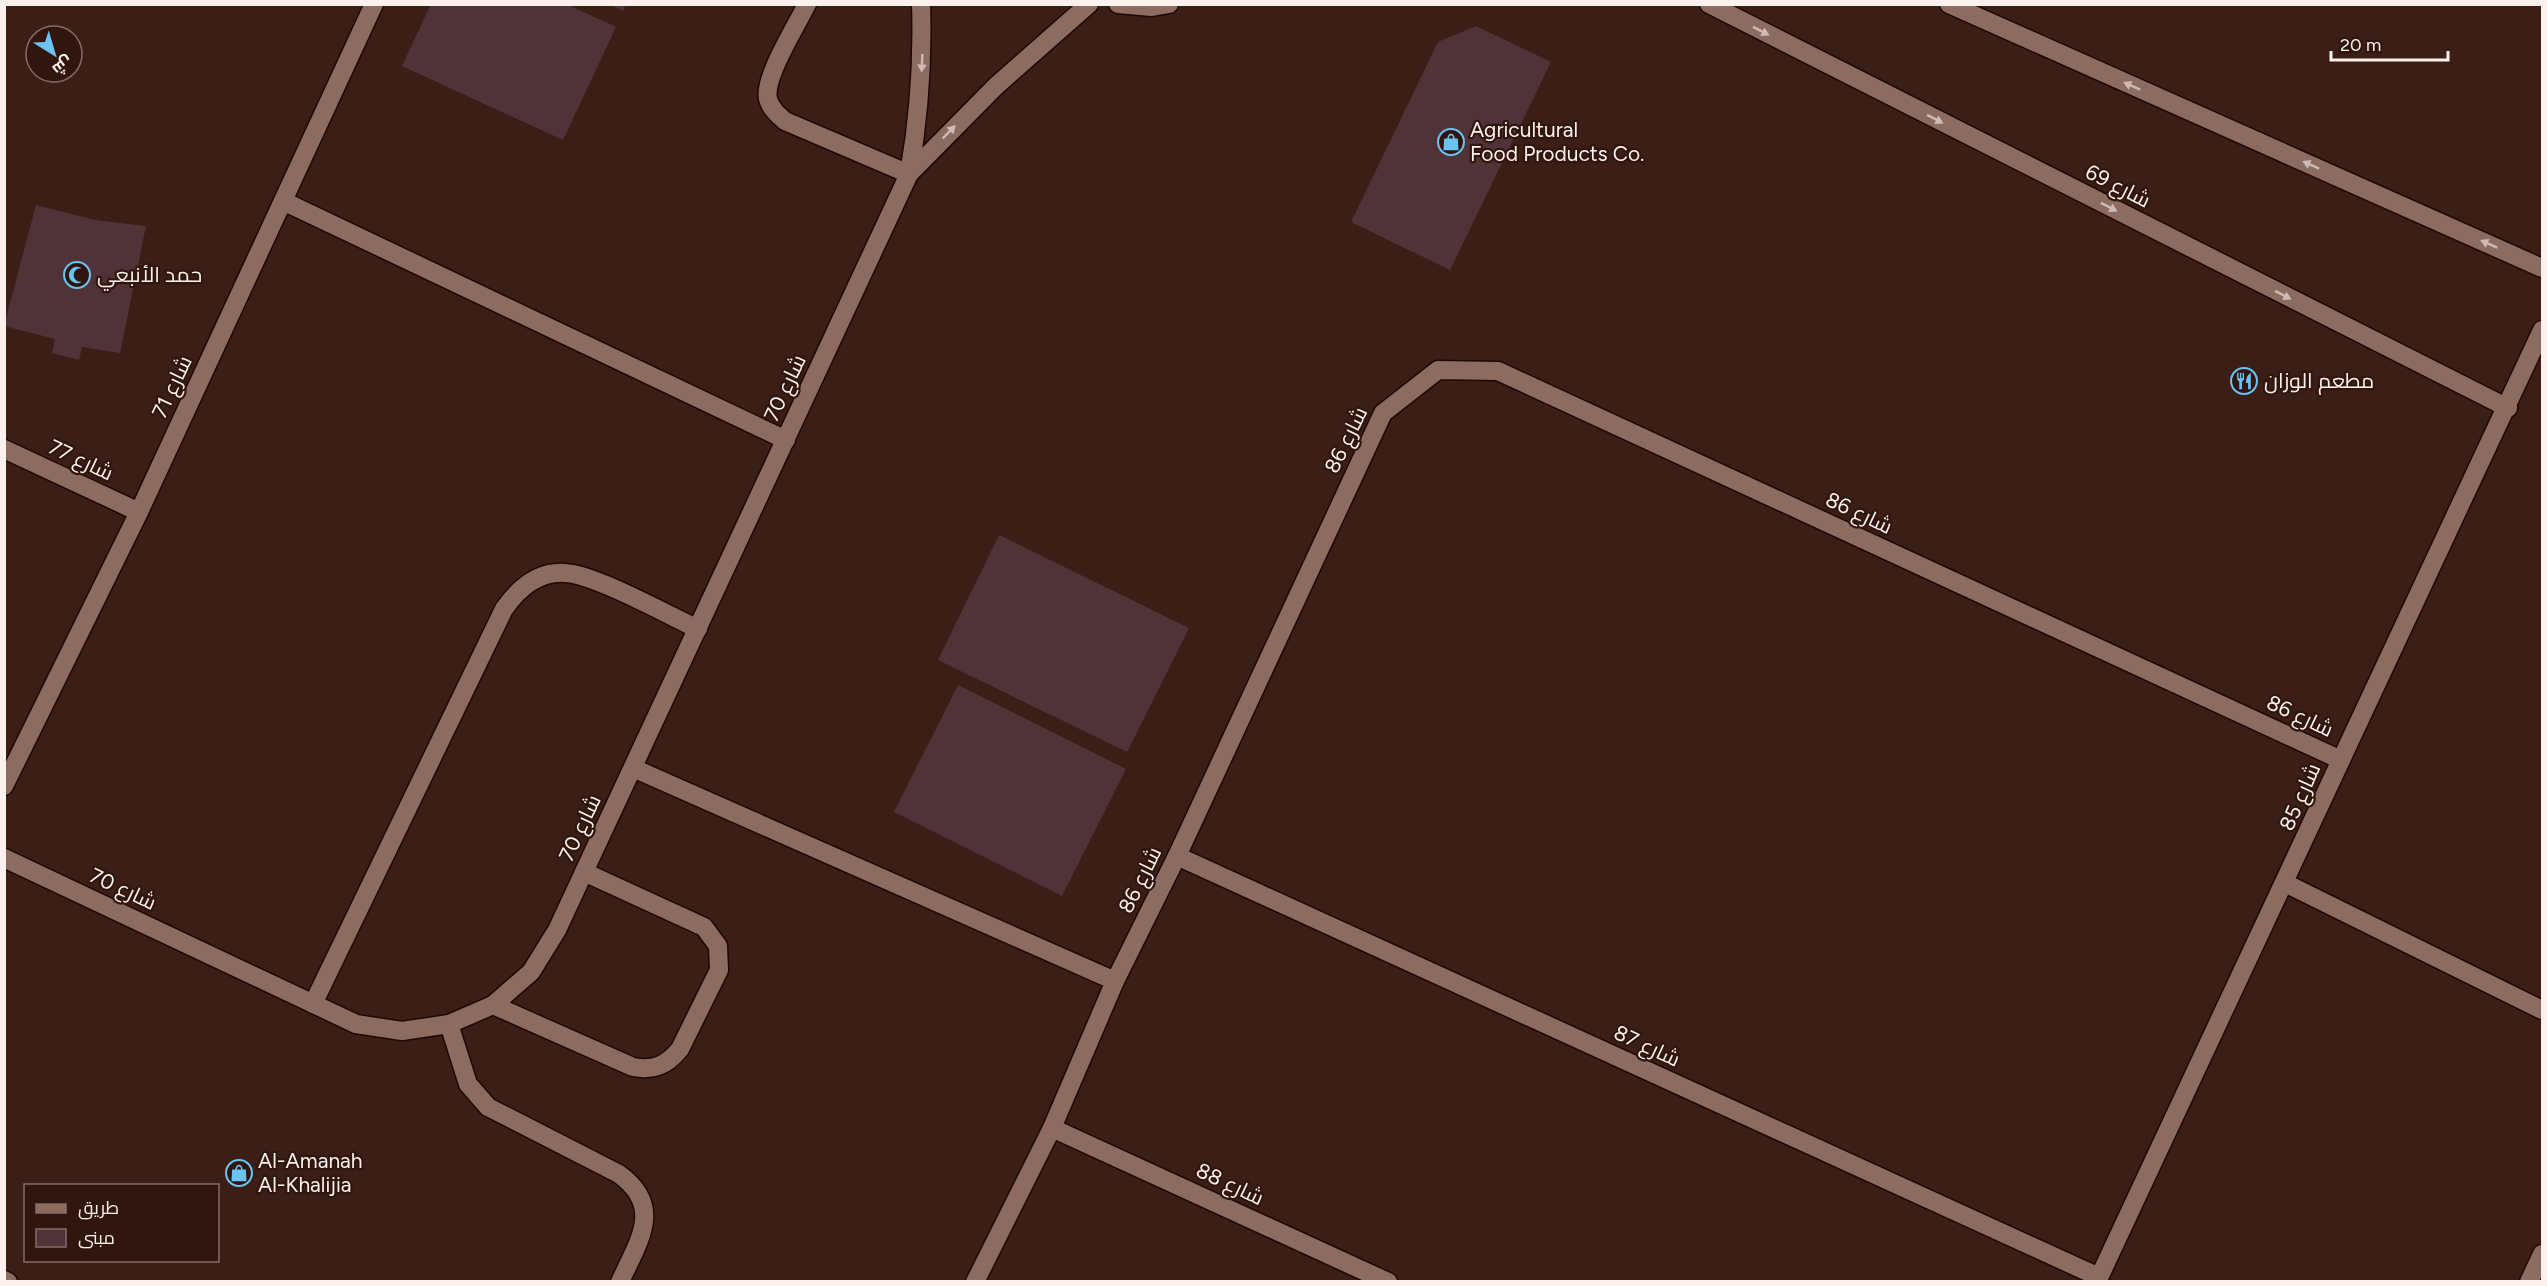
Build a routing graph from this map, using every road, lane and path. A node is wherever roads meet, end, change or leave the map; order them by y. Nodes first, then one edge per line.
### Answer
1 (374, 4) edge
2 (807, 4) edge
3 (921, 4) edge
4 (1089, 4) edge
5 (1118, 4) edge
6 (1169, 4) edge
7 (1709, 4) edge
8 (1955, 6) edge
9 (909, 174) junction
10 (283, 201) junction
11 (2542, 268) edge
12 (2542, 330) edge
13 (2508, 408) junction
14 (786, 440) junction
15 (4, 449) edge
16 (139, 512) junction
17 (698, 629) junction
18 (2341, 760) junction
19 (633, 768) junction
20 (4, 786) edge
21 (1177, 856) junction
22 (4, 858) edge
23 (584, 872) junction
24 (2285, 883) junction
25 (1115, 981) junction
26 (313, 1004) junction
27 (493, 1005) junction
28 (2542, 1010) edge
29 (449, 1024) junction
30 (1053, 1128) junction
31 (2542, 1254) edge
32 (2098, 1279) edge
33 (620, 1281) edge
34 (975, 1281) edge
35 (1388, 1281) edge
36 (2529, 1281) edge

1 - 10 street, شارع 71
2 - 9 street
3 -> 9 street, شارع 70
9 -> 4 street, شارع 70
5 - 6 street
7 -> 13 street, شارع 69
11 -> 8 street
9 - 14 street, شارع 70
10 - 14 street
10 - 16 street, شارع 71
12 - 13 street, شارع 85
13 - 18 street, شارع 85
14 - 17 street, شارع 70
15 - 16 street, شارع 77
16 - 20 street, شارع 71
17 - 19 street, شارع 70
17 - 26 street
18 - 21 street, شارع 86
18 - 24 street, شارع 85
19 - 23 street, شارع 70
19 - 25 street
21 - 25 street, شارع 86
21 - 32 street, شارع 87
22 - 26 street, شارع 70
23 - 27 street, شارع 70
23 - 27 street
24 - 28 street
24 - 32 street, شارع 85
25 - 30 street, شارع 86
26 - 29 street, شارع 70
27 - 29 street, شارع 70
29 - 33 street
30 - 34 street, شارع 86
30 - 35 street, شارع 88
31 - 36 street

